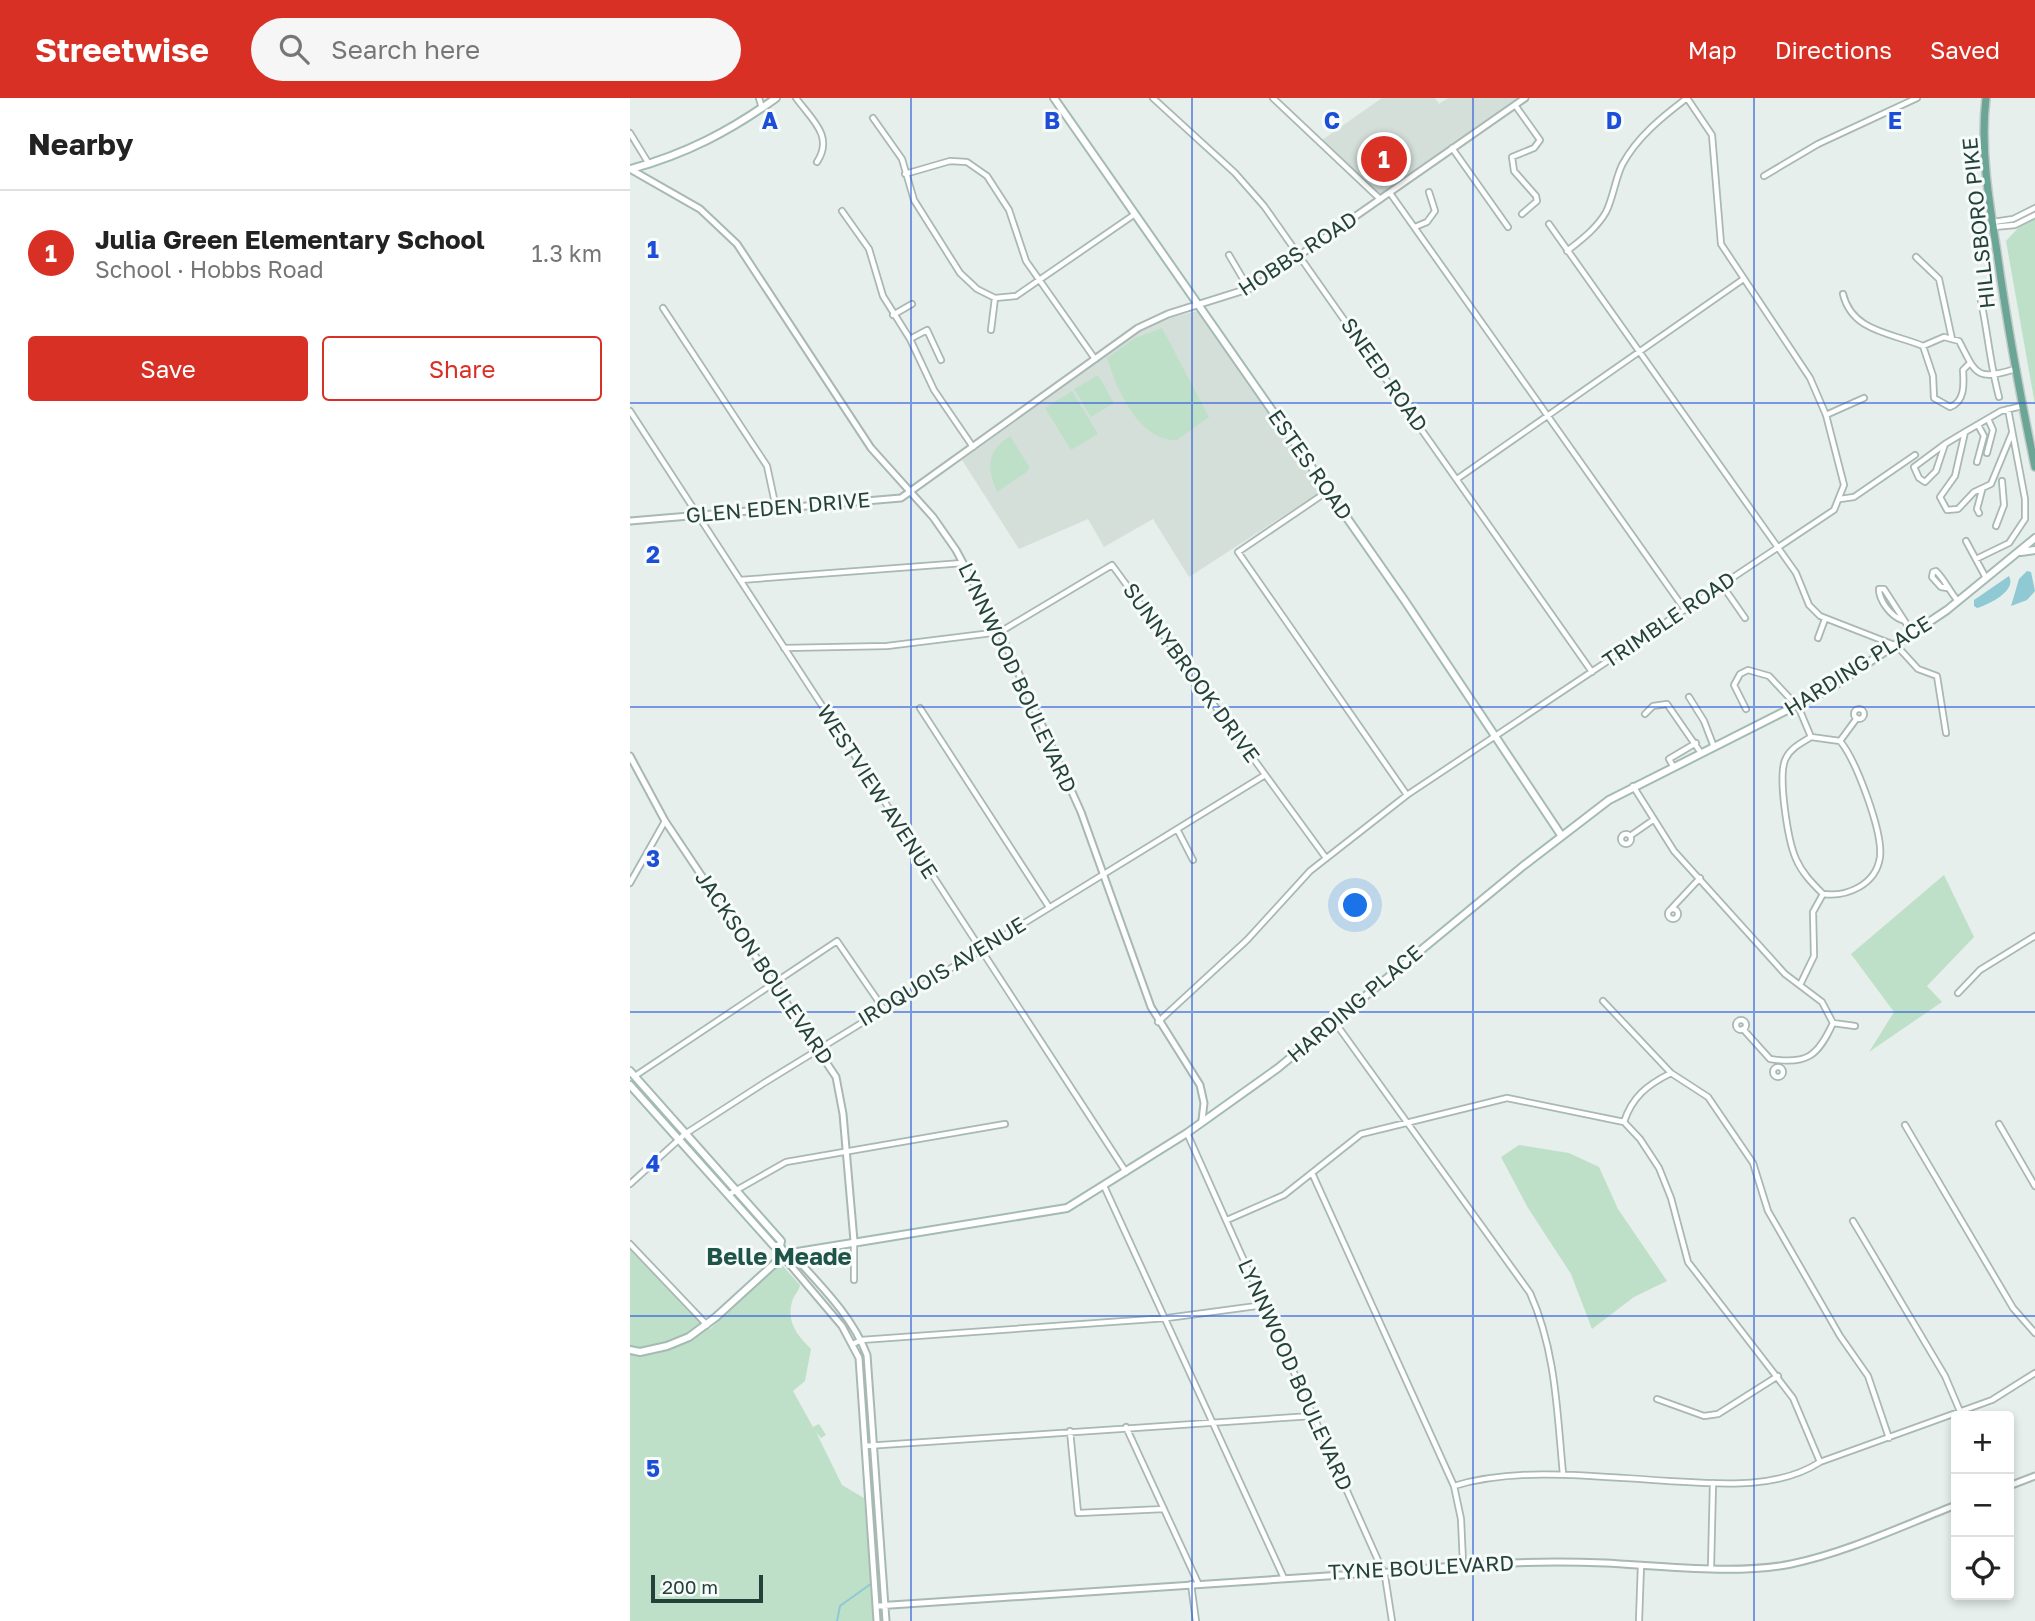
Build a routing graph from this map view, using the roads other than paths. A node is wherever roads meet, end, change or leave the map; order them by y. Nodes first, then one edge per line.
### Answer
1 (759, 98) edge
2 (776, 98) edge
3 (796, 98) edge
4 (1054, 98) edge
5 (1153, 98) edge
6 (1273, 98) edge
7 (1525, 98) edge
8 (1687, 98) edge
9 (1917, 98) edge
10 (1986, 98) edge
11 (1515, 105) junction
12 (762, 108) junction
13 (873, 118) dead end
14 (630, 133) edge
15 (1452, 148) junction
16 (817, 162) dead end
17 (649, 164) junction
18 (631, 169) edge
19 (905, 174) junction
20 (1763, 176) dead end
21 (1390, 192) junction
22 (1429, 192) dead end
23 (1380, 200) junction
24 (2035, 208) edge
25 (842, 211) dead end
26 (1135, 214) junction
27 (1522, 214) dead end
28 (2035, 215) edge
29 (1549, 224) dead end
30 (1993, 224) junction
31 (1415, 227) junction
32 (1508, 227) dead end
33 (1567, 251) junction
34 (1229, 255) dead end
35 (1300, 256) junction
36 (1916, 257) dead end
37 (1742, 280) junction
38 (1039, 281) junction
39 (1250, 290) junction
40 (1843, 295) dead end
41 (995, 298) junction
42 (1981, 301) dead end
43 (912, 304) dead end
44 (1198, 305) junction
45 (663, 308) dead end
46 (893, 315) junction
47 (990, 330) dead end
48 (910, 339) junction
49 (1952, 340) junction
50 (1923, 346) junction
51 (1640, 351) junction
52 (1095, 359) junction
53 (941, 360) dead end
54 (1969, 364) junction
55 (2015, 369) junction
56 (1994, 376) junction
57 (1999, 397) dead end
58 (1864, 398) dead end
59 (2022, 406) junction
60 (2008, 409) junction
61 (630, 411) edge
62 (1549, 415) junction
63 (1826, 415) junction
64 (1988, 418) junction
65 (1978, 425) junction
66 (1965, 432) junction
67 (2012, 433) junction
68 (1945, 444) junction
69 (973, 447) junction
70 (1987, 453) dead end
71 (1915, 455) dead end
72 (1977, 462) dead end
73 (2035, 467) edge
74 (1457, 479) junction
75 (2002, 481) dead end
76 (922, 484) joint
77 (1329, 490) junction
78 (1983, 490) junction
79 (911, 493) junction
80 (1840, 499) junction
81 (776, 508) junction
82 (1979, 513) dead end
83 (695, 515) junction
84 (630, 521) edge
85 (1996, 526) dead end
86 (2035, 531) edge
87 (2035, 538) edge
88 (1966, 541) dead end
89 (2027, 545) junction
90 (1778, 547) junction
91 (2035, 550) edge
92 (2016, 554) junction
93 (1976, 559) junction
94 (963, 563) junction
95 (1986, 578) junction
96 (740, 580) junction
97 (1722, 585) junction
98 (1947, 588) dead end
99 (1958, 601) junction
100 (1685, 610) junction
101 (1745, 618) dead end
102 (1825, 619) junction
103 (1902, 620) junction
104 (1000, 632) junction
105 (1913, 634) junction
106 (1818, 638) dead end
107 (1896, 646) junction
108 (784, 648) junction
109 (1592, 672) junction
110 (1689, 697) dead end
111 (1798, 707) junction
112 (920, 708) dead end
113 (1746, 709) dead end
114 (1645, 714) dead end
115 (1857, 718) dead end
116 (1946, 733) dead end
117 (1496, 737) junction
118 (1811, 737) junction
119 (1840, 741) junction
120 (1696, 743) junction
121 (1714, 747) junction
122 (1701, 753) junction
123 (630, 756) edge
124 (1673, 766) junction
125 (1265, 775) junction
126 (1633, 786) junction
127 (1407, 795) junction
128 (1653, 820) junction
129 (665, 821) junction
130 (1177, 829) junction
131 (1561, 835) junction
132 (1630, 836) dead end
133 (1326, 858) junction
134 (1193, 860) dead end
135 (1102, 874) junction
136 (1700, 878) junction
137 (630, 883) edge
138 (1822, 894) junction
139 (1049, 907) junction
140 (1671, 909) dead end
141 (2035, 936) edge
142 (979, 950) junction
143 (775, 982) junction
144 (1800, 985) junction
145 (1958, 993) dead end
146 (1603, 1000) dead end
147 (883, 1008) junction
148 (1334, 1020) junction
149 (1158, 1022) junction
150 (1833, 1023) junction
151 (1855, 1026) dead end
152 (1744, 1029) dead end
153 (819, 1048) junction
154 (1780, 1061) junction
155 (1779, 1067) dead end
156 (1671, 1073) junction
157 (631, 1078) edge
158 (1202, 1120) junction
159 (1623, 1122) junction
160 (1406, 1123) junction
161 (1005, 1124) dead end
162 (1999, 1124) dead end
163 (1905, 1125) dead end
164 (1187, 1133) junction
165 (685, 1134) junction
166 (678, 1140) junction
167 (845, 1150) junction
168 (1126, 1172) junction
169 (1312, 1173) junction
170 (630, 1184) edge
171 (1104, 1185) junction
172 (2035, 1186) edge
173 (735, 1189) junction
174 (728, 1195) junction
175 (1227, 1220) junction
176 (1853, 1221) dead end
177 (854, 1241) junction
178 (630, 1244) edge
179 (780, 1246) junction
180 (785, 1254) junction
181 (854, 1280) dead end
182 (1264, 1305) junction
183 (1167, 1318) junction
184 (707, 1325) junction
185 (2035, 1333) edge
186 (862, 1340) junction
187 (853, 1344) junction
188 (630, 1350) edge
189 (2035, 1373) edge
190 (1778, 1376) junction
191 (1657, 1399) dead end
192 (1959, 1411) edge
193 (1969, 1411) edge
194 (1312, 1416) junction
195 (1951, 1418) edge
196 (1214, 1421) junction
197 (1126, 1427) junction
198 (1070, 1431) junction
199 (1889, 1438) junction
200 (866, 1446) junction
201 (875, 1446) junction
202 (1820, 1462) junction
203 (1563, 1474) junction
204 (2035, 1476) edge
205 (1713, 1483) junction
206 (2014, 1484) edge
207 (1454, 1486) junction
208 (1951, 1508) edge
209 (1164, 1509) junction
210 (1464, 1563) junction
211 (1641, 1565) junction
212 (1711, 1567) junction
213 (1381, 1570) junction
214 (1283, 1576) junction
215 (1194, 1583) junction
216 (885, 1605) junction
217 (876, 1606) junction
218 (877, 1621) edge
219 (886, 1621) edge
220 (1196, 1621) edge
221 (1392, 1621) edge
222 (1639, 1621) edge

1 - 12 street
2 - 12 main road
3 - 16 street
4 - 26 main road, ESTES ROAD
5 - 35 street, SNEED ROAD
6 - 23 street
7 - 11 street, HOBBS ROAD
8 - 33 street
8 - 37 street
9 - 20 street
10 - 30 main road, HILLSBORO PIKE
11 - 15 street, HOBBS ROAD
11 - 27 street
12 - 17 main road
13 - 19 street
14 - 17 street
15 - 21 street, HOBBS ROAD
15 - 32 street
17 - 18 main road
18 - 79 street, LYNNWOOD BOULEVARD
19 - 38 street
19 - 41 street
21 - 23 street, HOBBS ROAD
21 - 31 street
22 - 31 street
23 - 35 street, HOBBS ROAD
24 - 30 street
25 - 46 street
26 - 38 street
26 - 44 main road, ESTES ROAD
28 - 30 street
29 - 33 street
30 - 55 main road, HILLSBORO PIKE
31 - 62 street
33 - 51 street
34 - 39 street
35 - 39 street, HOBBS ROAD
35 - 74 street, SNEED ROAD
36 - 49 street
37 - 51 street
37 - 63 street
38 - 41 street
38 - 52 street
39 - 44 street, HOBBS ROAD
40 - 50 street
41 - 47 street
42 - 56 street
43 - 46 street
44 - 52 street, HOBBS ROAD
44 - 77 main road, ESTES ROAD
45 - 81 street
46 - 48 street
48 - 53 street
48 - 69 street
49 - 50 street
49 - 54 street
50 - 54 street
51 - 62 street
51 - 90 street
52 - 69 street, HOBBS ROAD
54 - 56 street
55 - 56 street
55 - 59 main road, HILLSBORO PIKE
56 - 57 street
58 - 63 street
59 - 60 street
59 - 73 main road, HILLSBORO PIKE
60 - 64 street
60 - 67 street
61 - 83 street, WESTVIEW AVENUE
62 - 74 street
62 - 100 street
63 - 80 street
64 - 65 street
64 - 70 street
65 - 66 street
65 - 72 street
66 - 68 street
66 - 78 street
67 - 78 street
67 - 93 street
68 - 68 street
69 - 76 street, HOBBS ROAD
71 - 80 street, TRIMBLE ROAD
74 - 109 street, SNEED ROAD
75 - 85 street
76 - 79 street, GLEN EDEN DRIVE
77 - 117 main road, ESTES ROAD
77 - 127 street
78 - 82 street
79 - 81 street, GLEN EDEN DRIVE
79 - 94 street, LYNNWOOD BOULEVARD
80 - 90 street, TRIMBLE ROAD
81 - 83 street, GLEN EDEN DRIVE
83 - 84 street, GLEN EDEN DRIVE
83 - 96 street, WESTVIEW AVENUE
86 - 89 main road
87 - 89 main road, HARDING PLACE
88 - 93 street
89 - 92 main road, HARDING PLACE
90 - 97 street, TRIMBLE ROAD
90 - 102 street
91 - 92 main road
92 - 95 main road, HARDING PLACE
93 - 95 street
94 - 96 street
94 - 104 street, LYNNWOOD BOULEVARD
95 - 99 main road, HARDING PLACE
96 - 108 street, WESTVIEW AVENUE
97 - 100 street, TRIMBLE ROAD
97 - 101 street
98 - 99 street
99 - 105 main road, HARDING PLACE
100 - 109 street, TRIMBLE ROAD
102 - 106 street
102 - 107 street
103 - 103 street
103 - 105 street
104 - 108 street, SUNNYBROOK DRIVE
104 - 125 street, SUNNYBROOK DRIVE
104 - 135 street, LYNNWOOD BOULEVARD
105 - 107 main road, HARDING PLACE
107 - 111 main road, HARDING PLACE
107 - 116 street
108 - 142 street, WESTVIEW AVENUE
109 - 117 street, TRIMBLE ROAD
110 - 121 street
111 - 113 street
111 - 118 street
111 - 121 main road, HARDING PLACE
112 - 139 street
114 - 120 street
115 - 119 street
117 - 127 street, TRIMBLE ROAD
117 - 131 main road, ESTES ROAD
118 - 119 street
118 - 138 street
119 - 138 street
120 - 122 street
120 - 124 street
121 - 122 main road, HARDING PLACE
122 - 124 main road, HARDING PLACE
123 - 129 street, JACKSON BOULEVARD
124 - 126 main road, HARDING PLACE
125 - 130 street, IROQUOIS AVENUE
125 - 133 street, SUNNYBROOK DRIVE
126 - 128 street
126 - 131 main road, HARDING PLACE
127 - 133 street, TRIMBLE ROAD
128 - 132 street
128 - 136 street
129 - 137 street
129 - 143 street, JACKSON BOULEVARD
130 - 134 street
130 - 135 street, IROQUOIS AVENUE
131 - 148 main road, HARDING PLACE
133 - 149 street, TRIMBLE ROAD
135 - 139 street, IROQUOIS AVENUE
135 - 149 street, LYNNWOOD BOULEVARD
136 - 140 street
136 - 144 street
138 - 144 street
139 - 142 street, IROQUOIS AVENUE
141 - 145 street
142 - 147 street, IROQUOIS AVENUE
142 - 168 street, WESTVIEW AVENUE
143 - 147 street
143 - 153 street, JACKSON BOULEVARD
143 - 157 street
144 - 150 street
146 - 156 street
147 - 153 street, IROQUOIS AVENUE
148 - 158 main road, HARDING PLACE
148 - 160 street
149 - 158 street, LYNNWOOD BOULEVARD
150 - 151 street
150 - 154 street
152 - 154 street
153 - 165 street, IROQUOIS AVENUE
153 - 167 street, JACKSON BOULEVARD
154 - 155 street
156 - 159 street
156 - 199 street
157 - 165 main road
157 - 166 main road
158 - 164 main road, HARDING PLACE
159 - 160 street
159 - 190 street
160 - 169 street
160 - 203 street
161 - 167 street
162 - 172 street
163 - 185 street
164 - 168 main road, HARDING PLACE
164 - 175 street, LYNNWOOD BOULEVARD
165 - 166 street, IROQUOIS AVENUE
165 - 173 main road
166 - 170 street, IROQUOIS AVENUE
166 - 174 main road
167 - 173 street
167 - 177 street, JACKSON BOULEVARD
168 - 171 main road, HARDING PLACE
169 - 175 street
169 - 207 street
171 - 177 main road, HARDING PLACE
171 - 183 street
173 - 174 street
173 - 179 main road
174 - 179 main road
175 - 182 street, LYNNWOOD BOULEVARD
176 - 192 street
177 - 180 main road, HARDING PLACE
177 - 181 street, JACKSON BOULEVARD
178 - 184 street
179 - 180 main road
180 - 184 main road
180 - 186 street
180 - 187 street
182 - 183 street
182 - 194 street, LYNNWOOD BOULEVARD
183 - 186 street
183 - 196 street
184 - 188 main road
186 - 187 street
186 - 201 street
187 - 200 street
189 - 193 street
190 - 191 street
190 - 202 street
194 - 196 street
194 - 213 street, LYNNWOOD BOULEVARD
195 - 199 street
196 - 197 street
196 - 214 street
197 - 198 street
197 - 209 street
198 - 201 street
198 - 209 street
199 - 202 street
200 - 201 street
200 - 217 street
201 - 216 street
202 - 205 street
203 - 205 street
203 - 207 street
204 - 206 street
205 - 212 street
207 - 210 street
208 - 212 street, TYNE BOULEVARD
209 - 215 street
210 - 211 street, TYNE BOULEVARD
210 - 213 street, TYNE BOULEVARD
211 - 212 street, TYNE BOULEVARD
211 - 222 street
213 - 214 street, TYNE BOULEVARD
213 - 221 street, LYNNWOOD BOULEVARD
214 - 215 street, TYNE BOULEVARD
215 - 216 street, TYNE BOULEVARD
215 - 220 street
216 - 217 street, TYNE BOULEVARD
216 - 219 street
217 - 218 street

